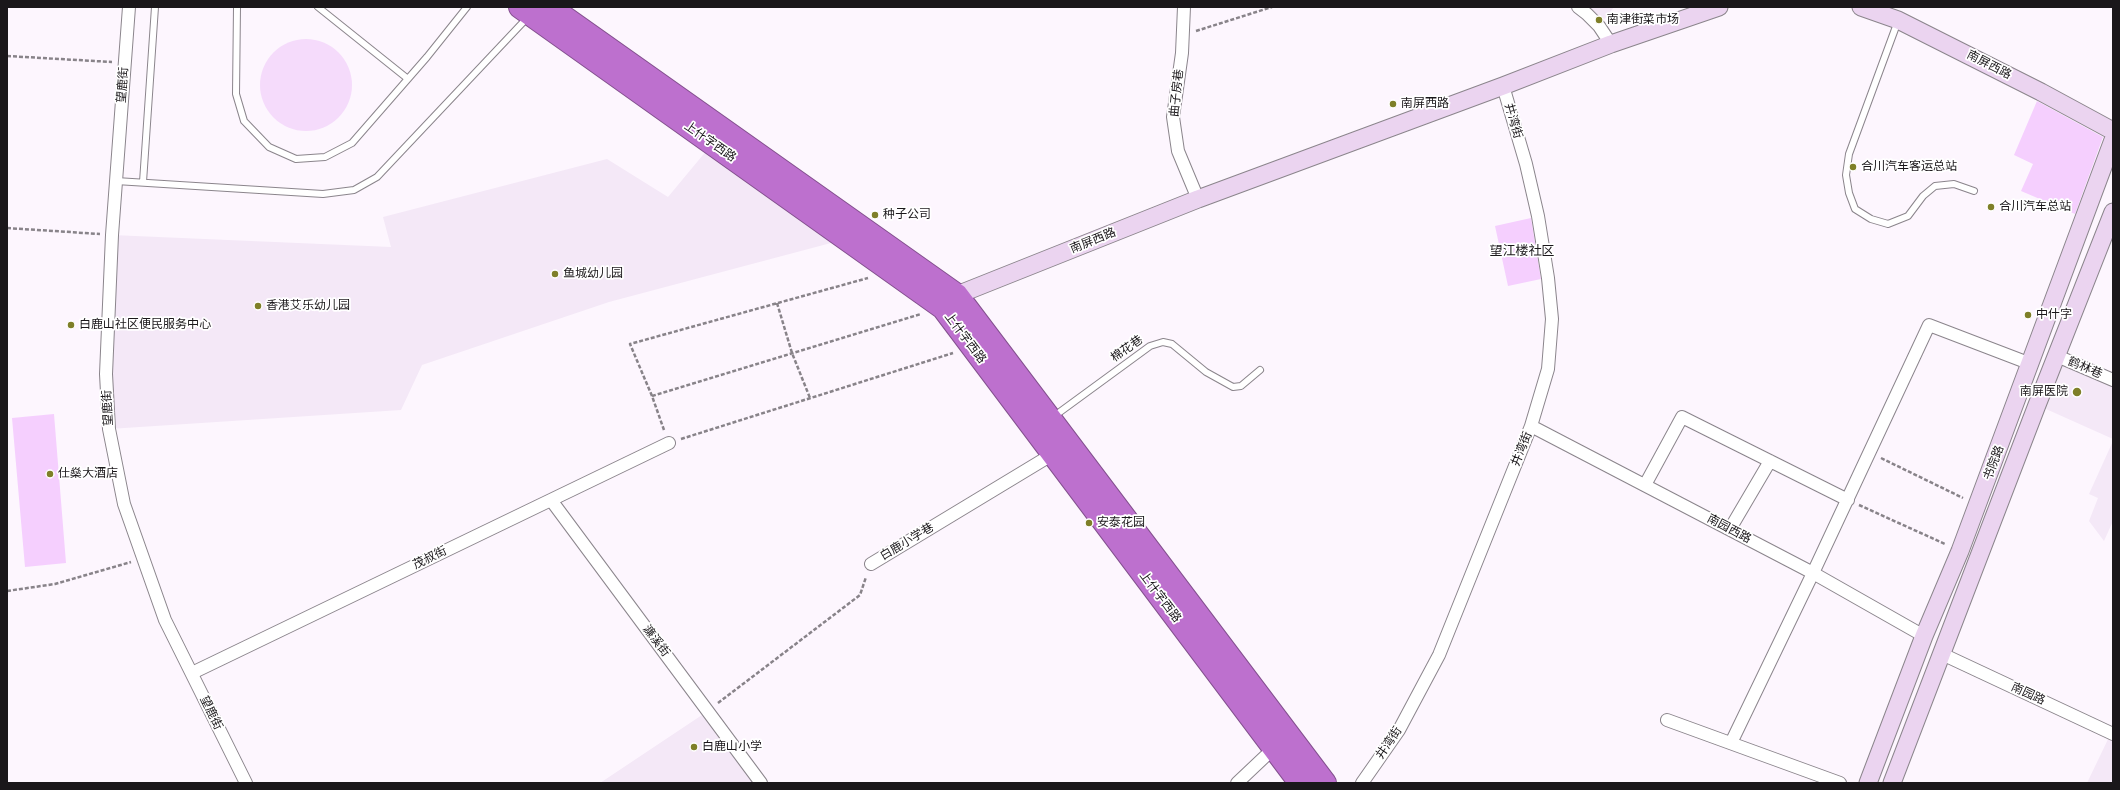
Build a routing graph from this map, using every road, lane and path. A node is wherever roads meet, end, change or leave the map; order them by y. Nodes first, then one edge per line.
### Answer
1 (129, 7) edge
2 (155, 7) edge
3 (237, 7) edge
4 (318, 7) edge
5 (467, 7) edge
6 (1184, 7) edge
7 (1272, 7) edge
8 (1578, 7) edge
9 (1719, 7) edge
10 (1861, 7) edge
11 (534, 10) edge
12 (1898, 20) junction
13 (1184, 34) junction
14 (1610, 44) junction
15 (7, 56) edge
16 (125, 63) junction
17 (408, 79) junction
18 (1503, 86) junction
19 (2113, 131) edge
20 (2113, 140) edge
21 (116, 181) junction
22 (143, 182) junction
23 (1974, 191) dead end
24 (1198, 199) junction
25 (2113, 212) edge
26 (7, 228) edge
27 (112, 235) junction
28 (891, 271) junction
29 (950, 302) junction
30 (777, 303) junction
31 (972, 347) junction
32 (792, 353) junction
33 (2057, 356) junction
34 (2031, 364) junction
35 (1260, 370) dead end
36 (2113, 380) edge
37 (652, 396) junction
38 (810, 398) junction
39 (1050, 419) junction
40 (1531, 426) junction
41 (668, 443) junction
42 (1870, 452) junction
43 (1053, 454) junction
44 (1770, 461) junction
45 (1645, 485) junction
46 (550, 500) junction
47 (1848, 500) junction
48 (1978, 506) junction
49 (1730, 529) junction
50 (1960, 551) junction
51 (143, 559) junction
52 (871, 564) joint
53 (1813, 573) junction
54 (7, 591) edge
55 (1924, 636) junction
56 (1942, 654) junction
57 (192, 673) junction
58 (708, 710) junction
59 (1667, 720) dead end
60 (2113, 734) edge
61 (1731, 743) junction
62 (1274, 748) junction
63 (246, 783) edge
64 (761, 783) edge
65 (1237, 783) edge
66 (1300, 783) edge
67 (1325, 783) edge
68 (1362, 783) edge
69 (1840, 783) edge
70 (1868, 783) edge
71 (1892, 783) edge

1 - 16 street, 望鹿街
2 - 22 lane
3 - 17 lane
4 - 17 lane
5 - 17 lane
6 - 13 street, 曲子房巷
7 - 13 path
8 - 14 street
9 - 14 main road, 南屏西路
10 - 12 main road, 南屏西路
11 - 22 lane
11 - 28 highway, 上什字西路
11 - 29 highway, 上什字西路
12 - 19 main road, 南屏西路
12 - 23 lane
13 - 24 street, 曲子房巷
14 - 18 main road, 南屏西路
15 - 16 path
16 - 21 street, 望鹿街
18 - 24 main road, 南屏西路
18 - 40 street, 井湾街
20 - 34 main road, 书院路
21 - 22 lane
21 - 27 street, 望鹿街
24 - 29 main road, 南屏西路
25 - 33 main road, 书院路
26 - 27 path
27 - 51 street, 望鹿街
28 - 29 highway, 上什字西路
28 - 30 path
29 - 31 highway, 上什字西路
29 - 32 path
29 - 39 highway, 上什字西路
30 - 32 path
30 - 37 path
31 - 38 path
31 - 43 highway, 上什字西路
32 - 37 path
32 - 38 path
33 - 36 street, 鹤林巷
33 - 56 main road, 书院路
34 - 42 street
34 - 48 main road, 书院路
35 - 39 lane, 棉花巷
37 - 41 path
38 - 41 path
39 - 67 highway, 上什字西路
40 - 45 street, 南园西路
40 - 68 street, 井湾街
41 - 46 street, 茂叔街
42 - 47 street
42 - 48 path
43 - 52 street, 白鹿小学巷
43 - 62 highway, 上什字西路
44 - 45 street
44 - 47 street
44 - 49 street
45 - 49 street, 南园西路
46 - 57 street, 茂叔街
46 - 58 street, 濂溪街
47 - 50 path
47 - 53 street
48 - 50 main road, 书院路
49 - 53 street, 南园西路
50 - 55 main road, 书院路
51 - 54 path
51 - 57 street, 望鹿街
52 - 58 path, 白鹿小学巷
53 - 55 street, 南园西路
53 - 61 street
55 - 70 main road, 书院路
56 - 60 street, 南园路
56 - 71 main road, 书院路
57 - 63 street, 望鹿街
58 - 64 street, 濂溪街
59 - 61 street
61 - 69 street
62 - 65 street
62 - 66 highway, 上什字西路

